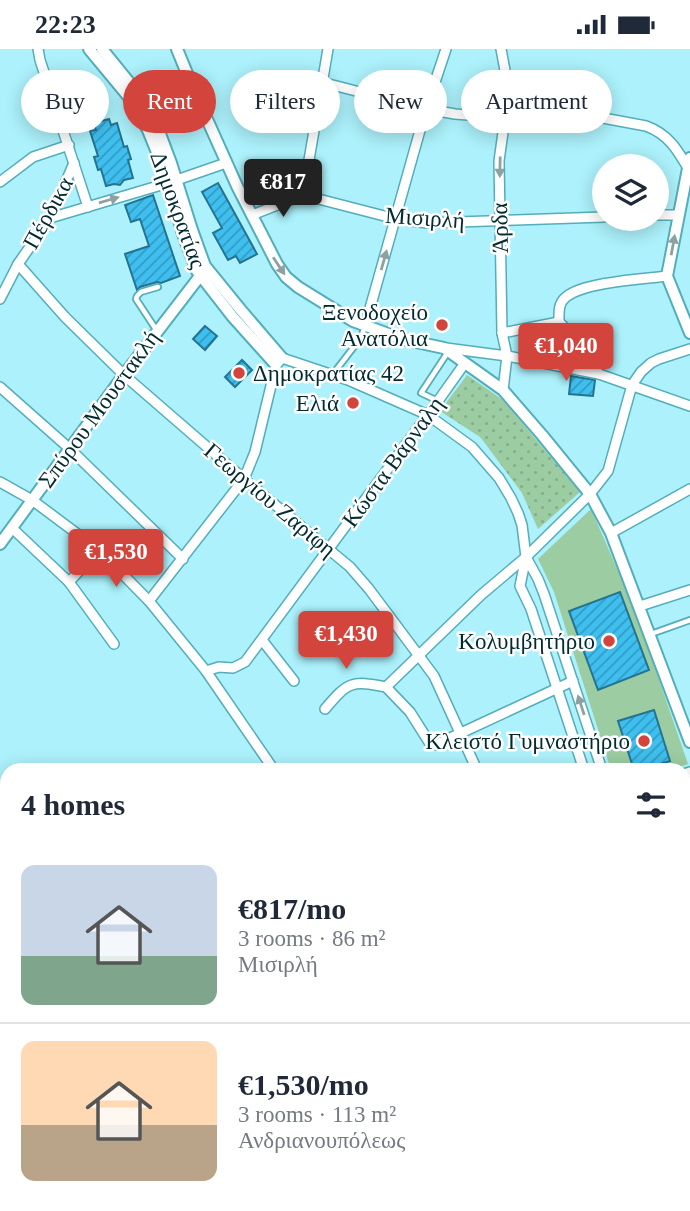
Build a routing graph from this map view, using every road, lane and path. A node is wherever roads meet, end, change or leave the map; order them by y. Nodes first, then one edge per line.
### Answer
1 (38, 49) edge
2 (89, 49) edge
3 (102, 49) edge
4 (177, 49) edge
5 (328, 49) edge
6 (446, 49) edge
7 (501, 49) edge
8 (185, 70) edge
9 (324, 70) edge
10 (439, 70) edge
11 (505, 70) edge
12 (123, 73) edge
13 (123, 88) edge
14 (612, 120) edge
15 (157, 133) edge
16 (212, 133) edge
17 (313, 133) edge
18 (419, 133) edge
19 (503, 133) edge
20 (69, 145) junction
21 (74, 163) junction
22 (226, 163) junction
23 (689, 163) edge
24 (0, 182) edge
25 (172, 182) junction
26 (303, 195) junction
27 (88, 207) junction
28 (252, 215) junction
29 (669, 215) edge
30 (678, 215) junction
31 (592, 217) edge
32 (50, 218) junction
33 (396, 219) junction
34 (500, 221) junction
35 (18, 264) junction
36 (200, 276) junction
37 (667, 276) junction
38 (158, 287) dead end
39 (0, 299) edge
40 (559, 322) junction
41 (365, 326) junction
42 (157, 331) junction
43 (502, 333) junction
44 (690, 333) edge
45 (690, 349) edge
46 (446, 350) junction
47 (507, 356) junction
48 (279, 361) junction
49 (465, 363) junction
50 (333, 374) junction
51 (599, 374) junction
52 (124, 375) junction
53 (632, 385) junction
54 (0, 387) edge
55 (503, 390) junction
56 (438, 401) junction
57 (690, 406) edge
58 (428, 415) junction
59 (70, 449) junction
60 (244, 479) junction
61 (0, 482) edge
62 (690, 489) edge
63 (590, 494) junction
64 (32, 500) junction
65 (12, 528) junction
66 (611, 533) junction
67 (0, 544) edge
68 (329, 549) junction
69 (99, 550) junction
70 (526, 557) junction
71 (183, 559) junction
72 (69, 582) junction
73 (690, 590) edge
74 (149, 601) junction
75 (640, 606) junction
76 (690, 620) edge
77 (651, 635) junction
78 (262, 640) junction
79 (114, 644) dead end
80 (418, 655) junction
81 (206, 671) junction
82 (295, 681) dead end
83 (573, 681) junction
84 (386, 687) junction
85 (557, 688) junction
86 (324, 709) dead end
87 (461, 734) junction
88 (690, 742) edge
89 (269, 763) edge
90 (474, 763) edge
91 (582, 763) edge
92 (600, 763) edge

1 - 20 street
2 - 13 street
3 - 12 street
4 - 8 street
5 - 9 street
6 - 10 street
7 - 11 street
14 - 23 street
15 - 25 street
16 - 22 street
17 - 26 street
18 - 33 street
19 -> 34 street, Άρδα
20 - 21 street
20 - 24 street
21 - 27 street
21 - 32 street, Πέρδικα
22 - 25 street
22 - 28 street
23 - 30 street
27 -> 25 street
25 - 36 street, Δημοκρατίας
25 - 48 street
26 - 28 street
26 - 33 street, Μισιρλή
27 - 32 street
28 -> 41 street
29 - 30 street
37 -> 30 street
31 - 34 street, Μισιρλή
32 - 35 street, Πέρδικα
33 - 34 street, Μισιρλή
41 -> 33 street
34 - 43 street, Άρδα
35 - 39 street, Πέρδικα
35 - 52 street, Γεωργίου Ζαρίφη
36 - 42 street, Σπύρου Μουστακλή
36 - 48 street, Δημοκρατίας
37 - 40 street
37 - 44 street
38 - 42 lane
40 - 43 street
40 - 51 street
41 - 46 street
41 - 50 lane
42 - 52 street, Σπύρου Μουστακλή
43 - 47 street, Άρδα
45 - 53 street
46 - 47 street
46 - 49 street
46 - 56 lane
47 - 51 street
47 - 55 street, Άρδα
48 - 50 street
48 - 60 street
49 - 55 street
49 - 56 street, Κώστα Βάρναλη
50 - 58 street
51 - 53 street
52 - 59 street, Σπύρου Μουστακλή
52 - 60 street, Γεωργίου Ζαρίφη
53 - 57 street
53 - 63 street
54 - 59 street
55 - 63 street
56 - 58 street, Κώστα Βάρναλη
58 - 68 street, Κώστα Βάρναλη
58 - 70 street
59 - 64 street, Σπύρου Μουστακλή
59 - 71 street
60 - 68 street, Γεωργίου Ζαρίφη
60 - 71 street
61 - 64 street
62 - 66 street
63 - 66 street
63 - 70 street
64 - 65 street, Σπύρου Μουστακλή
64 - 69 street
65 - 67 street, Σπύρου Μουστακλή
65 - 72 street
66 - 75 street
68 - 78 street, Κώστα Βάρναλη
68 - 80 street, Γεωργίου Ζαρίφη
69 - 72 street
69 - 74 street
70 - 80 street
70 - 83 street
70 - 85 street
71 - 74 street
72 - 79 street
73 - 75 street
74 - 81 street
75 - 77 street
76 - 77 lane
77 - 88 street
78 - 81 street, Κώστα Βάρναλη
78 - 82 street
80 - 84 street
80 - 87 street, Γεωργίου Ζαρίφη
81 - 89 street
83 - 85 street
92 -> 83 street
84 - 86 street
84 - 87 street
85 - 87 street
85 - 91 street
87 - 90 street, Γεωργίου Ζαρίφη

